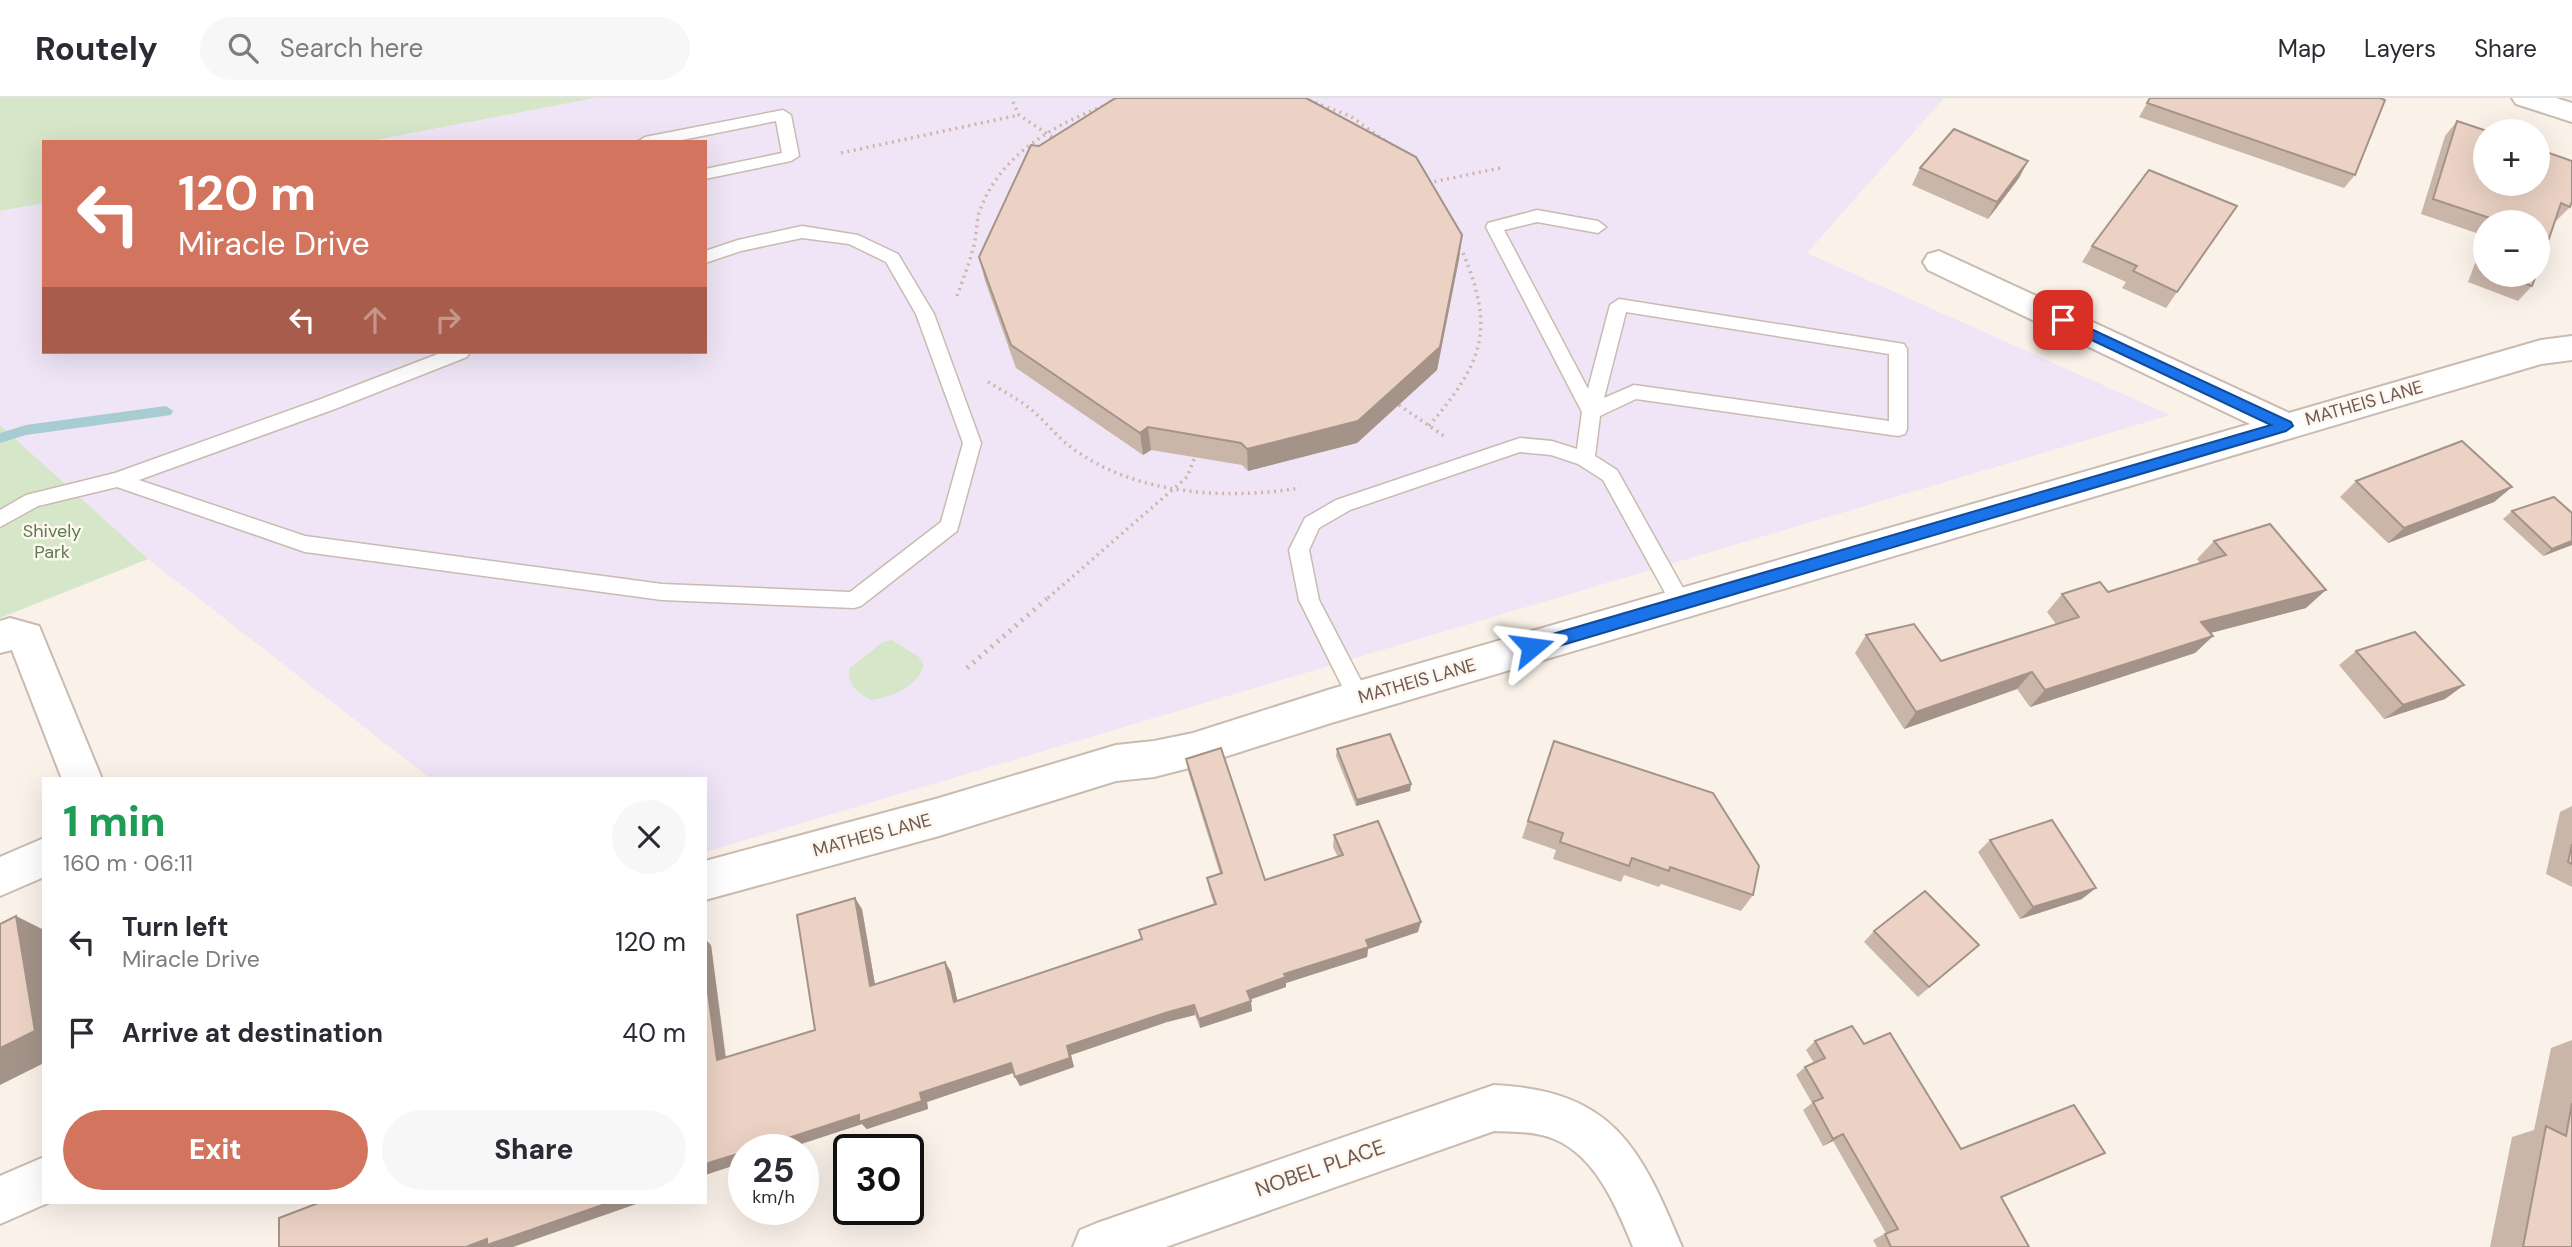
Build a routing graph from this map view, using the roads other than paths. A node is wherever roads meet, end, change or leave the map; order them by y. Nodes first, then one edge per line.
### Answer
1 (2526, 98) edge
2 (2572, 113) edge
3 (655, 140) edge
4 (707, 174) edge
5 (1598, 227) dead end
6 (707, 256) edge
7 (1938, 262) dead end
8 (2572, 348) edge
9 (456, 354) edge
10 (1591, 412) junction
11 (2286, 426) junction
12 (1585, 459) junction
13 (117, 480) junction
14 (0, 520) edge
15 (1681, 603) junction
16 (0, 637) edge
17 (1359, 698) junction
18 (81, 777) edge
19 (42, 858) edge
20 (0, 877) edge
21 (707, 880) edge
22 (42, 1182) edge
23 (0, 1200) edge
24 (1097, 1247) edge
25 (1658, 1247) edge

1 - 2 street
3 - 4 lane
5 - 10 lane
6 - 13 lane
7 - 11 street
8 - 11 street, MATHEIS LANE
9 - 13 lane
10 - 10 lane
10 - 12 lane
11 - 15 street, MATHEIS LANE
12 - 15 lane
12 - 17 lane
13 - 14 lane
15 - 17 street, MATHEIS LANE
16 - 18 street
17 - 21 street, MATHEIS LANE
19 - 20 street
22 - 23 street
24 - 25 street, NOBEL PLACE

